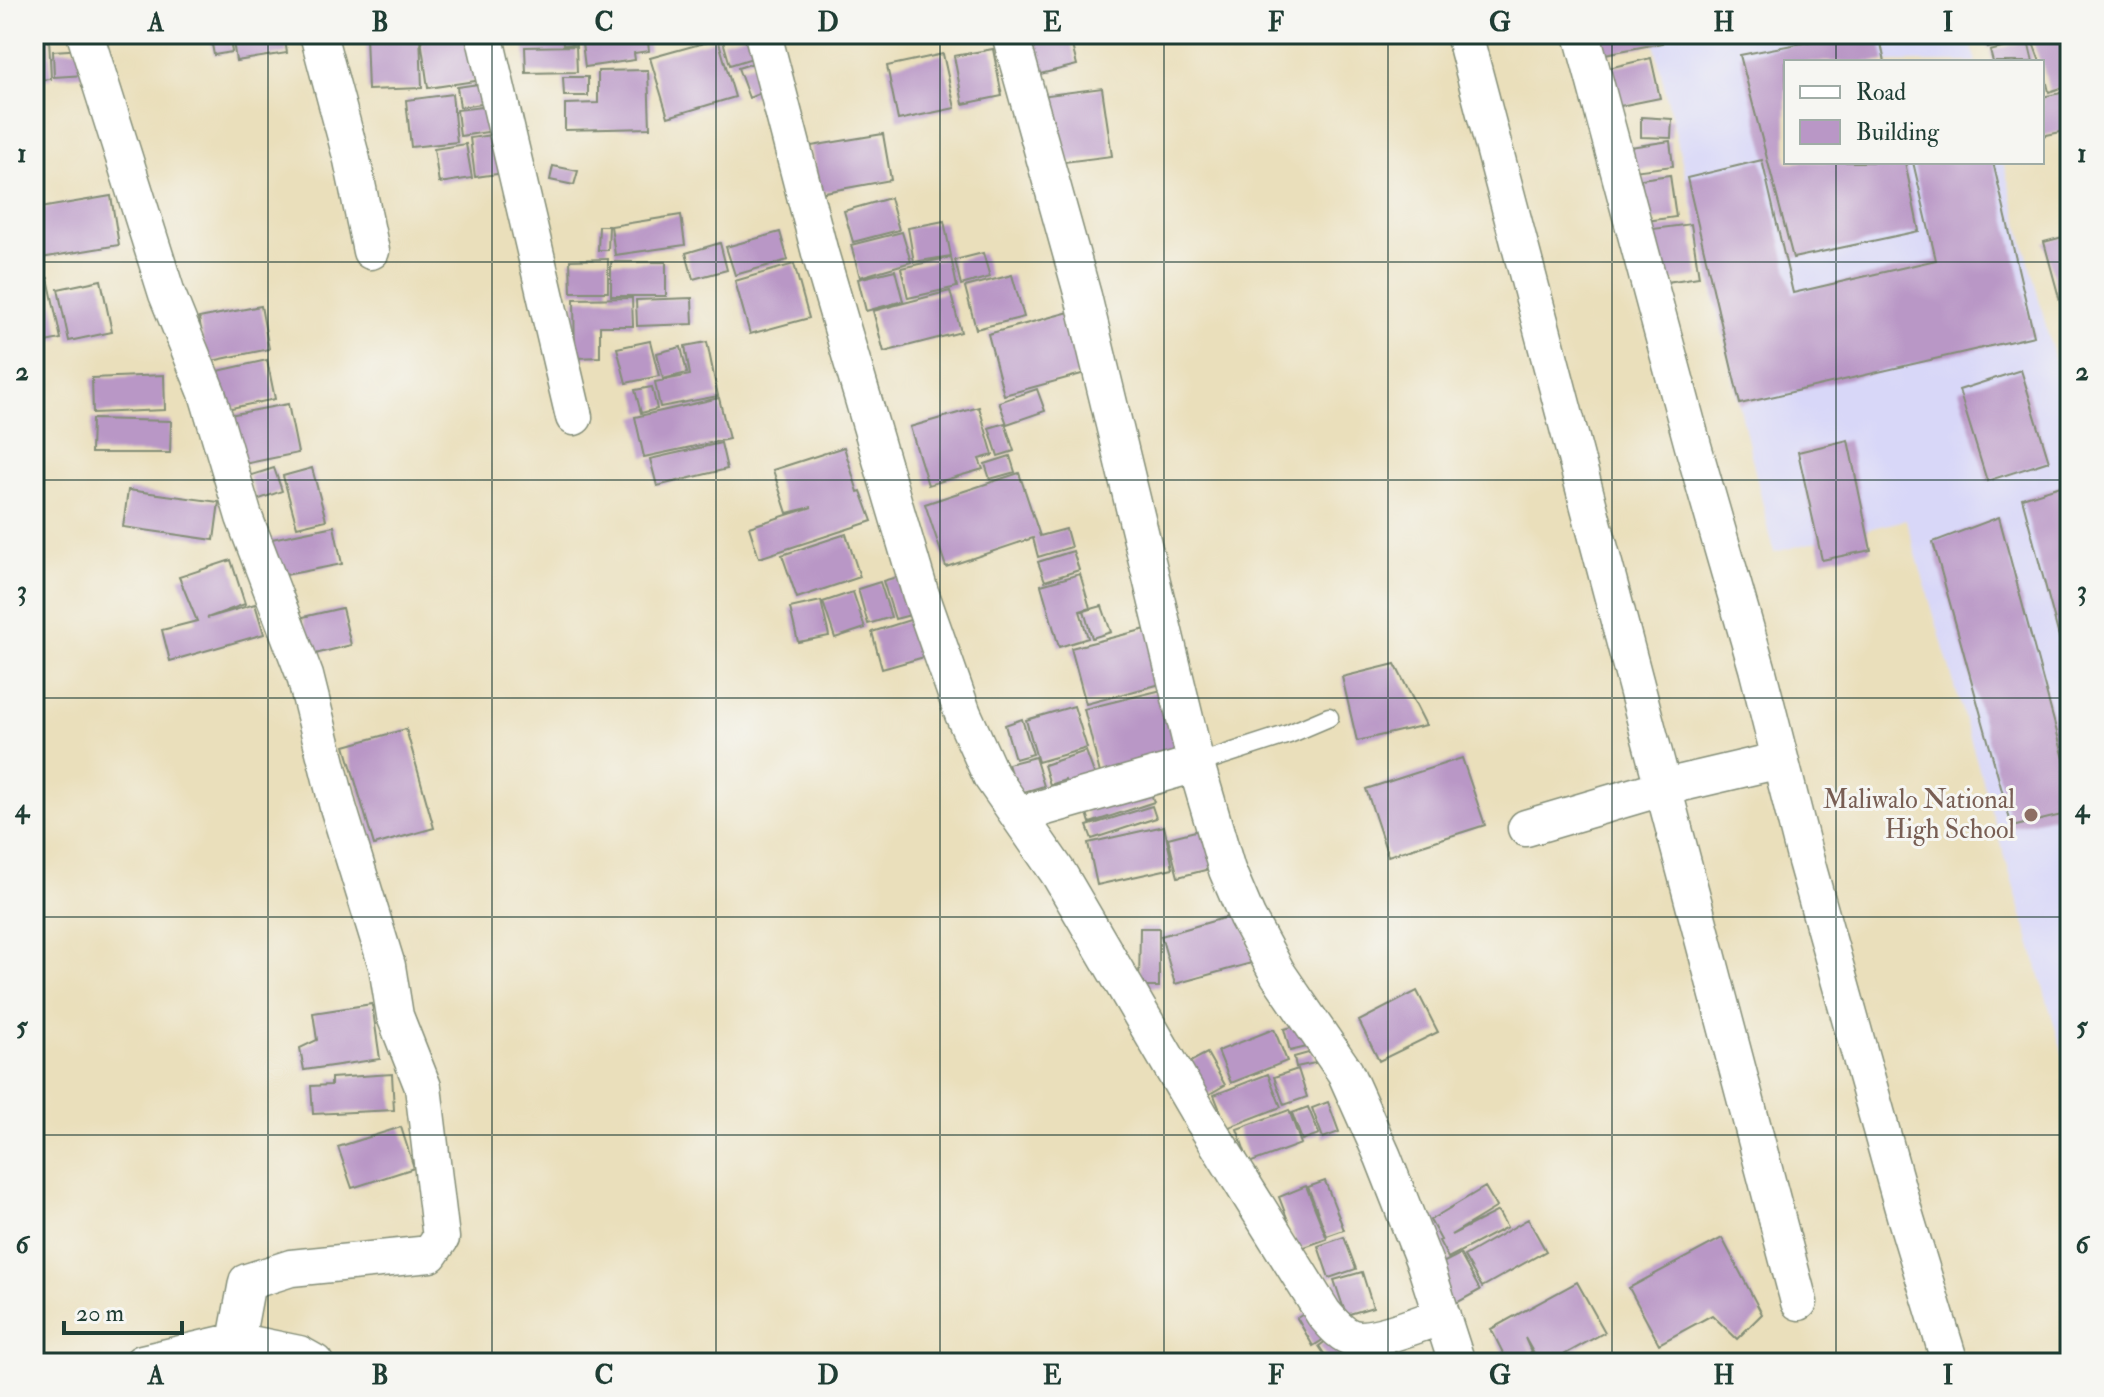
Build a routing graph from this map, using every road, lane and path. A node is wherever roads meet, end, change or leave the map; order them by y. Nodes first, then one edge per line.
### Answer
1 (85, 34) edge
2 (318, 34) edge
3 (484, 34) edge
4 (763, 34) edge
5 (1010, 34) edge
6 (1464, 34) edge
7 (1582, 34) edge
8 (371, 251) dead end
9 (574, 417) dead end
10 (1329, 717) dead end
11 (1780, 760) junction
12 (1196, 764) junction
13 (1665, 787) junction
14 (1018, 815) junction
15 (1526, 828) dead end
16 (1799, 1302) dead end
17 (1442, 1316) junction
18 (236, 1341) junction
19 (142, 1363) edge
20 (315, 1363) edge
21 (1457, 1363) edge
22 (1950, 1363) edge

1 - 18 street
2 - 8 street
3 - 9 street
4 - 14 street
5 - 12 street
6 - 13 street
7 - 11 street
10 - 12 lane
11 - 13 street
11 - 22 street
12 - 14 street
12 - 17 street
13 - 15 street
13 - 16 street
14 - 17 street
17 - 21 street
18 - 19 street
18 - 20 street

